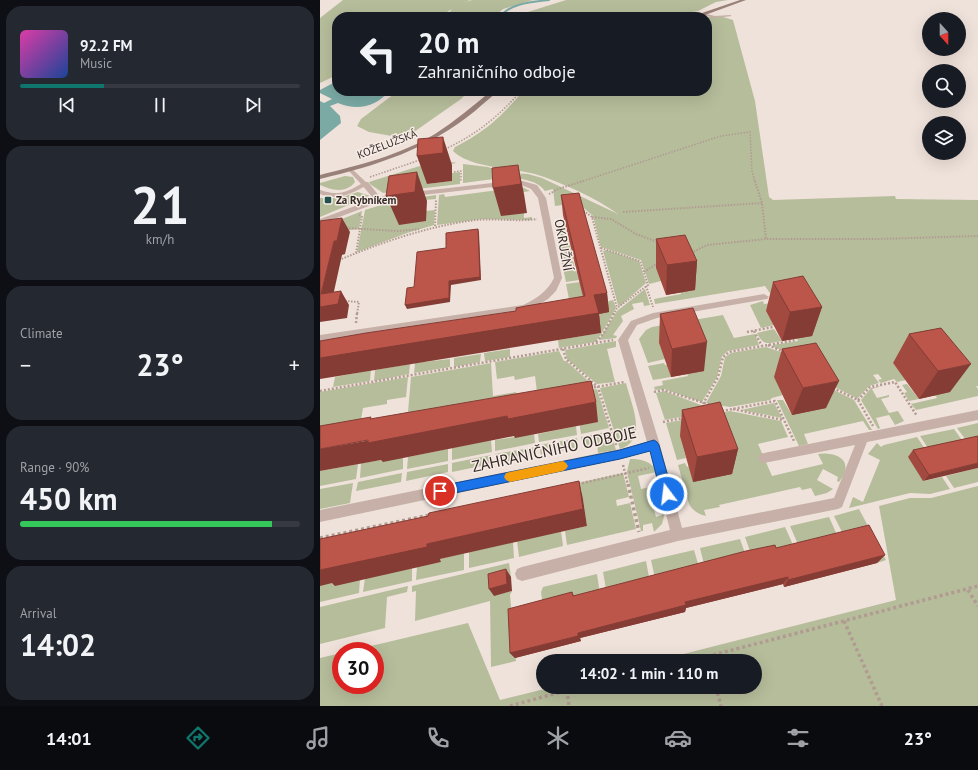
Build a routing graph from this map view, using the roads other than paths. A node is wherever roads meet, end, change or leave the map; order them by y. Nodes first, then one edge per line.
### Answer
1 (744, 0) edge
2 (709, 12) edge
3 (712, 16) edge
4 (730, 16) dead end
5 (489, 96) edge
6 (350, 169) junction
7 (320, 178) edge
8 (363, 182) junction
9 (320, 192) edge
10 (378, 199) junction
11 (320, 222) edge
12 (764, 297) dead end
13 (320, 339) edge
14 (978, 415) edge
15 (863, 438) junction
16 (654, 445) junction
17 (764, 458) dead end
18 (320, 516) edge
19 (678, 535) junction
20 (522, 574) dead end

1 - 2 main road
3 - 4 lane
5 - 6 main road, KOŽELUŽSKÁ
6 - 7 main road, KOŽELUŽSKÁ
6 - 8 lane
8 - 9 lane
8 - 10 street
10 - 11 street
10 - 13 street, OKRUŽNÍ
12 - 16 street, ZAHRANIČNÍHO ODBOJE
14 - 15 street
15 - 17 street
15 - 19 street
16 - 18 street, ZAHRANIČNÍHO ODBOJE
16 - 19 street, ZAHRANIČNÍHO ODBOJE
19 - 20 street

